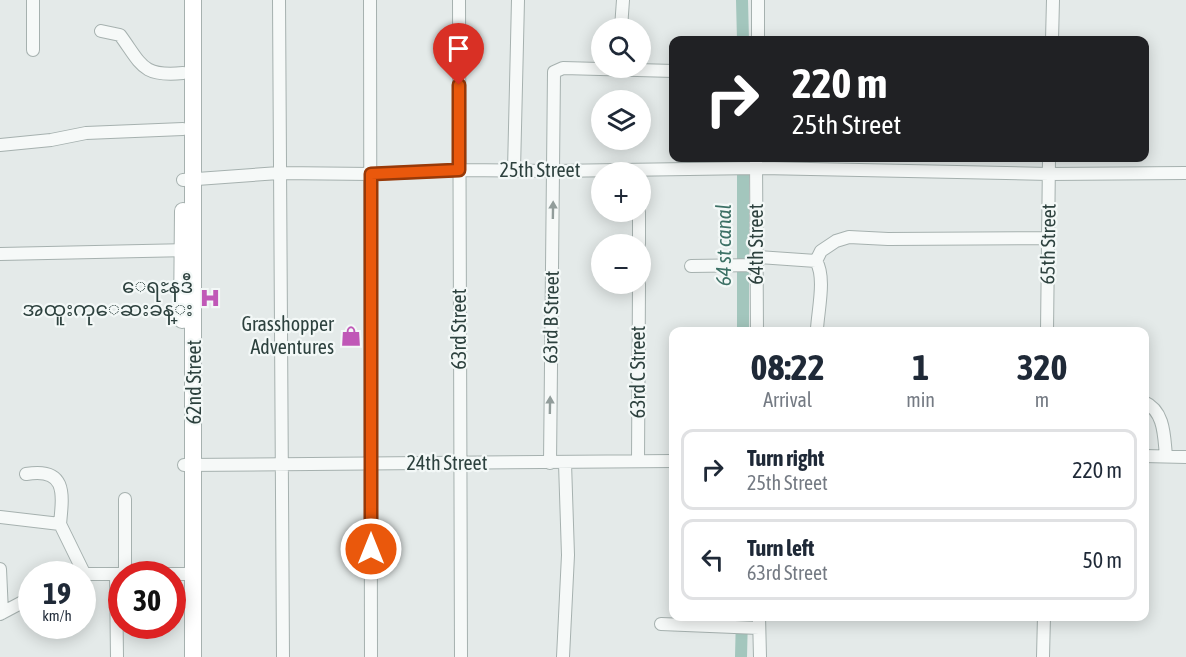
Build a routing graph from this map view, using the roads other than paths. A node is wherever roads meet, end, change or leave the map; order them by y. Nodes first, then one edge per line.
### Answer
1 (33, 0) edge
2 (183, 0) edge
3 (193, 0) edge
4 (279, 0) edge
5 (370, 0) edge
6 (459, 0) edge
7 (518, 0) edge
8 (623, 0) edge
9 (758, 0) edge
10 (1053, 0) edge
11 (622, 18) edge
12 (101, 31) dead end
13 (758, 36) edge
14 (1052, 36) edge
15 (33, 50) dead end
16 (669, 71) edge
17 (183, 73) junction
18 (183, 129) junction
19 (0, 145) edge
20 (1049, 162) edge
21 (749, 166) edge
22 (459, 170) junction
23 (514, 170) junction
24 (651, 170) edge
25 (553, 171) junction
26 (591, 171) edge
27 (279, 173) junction
28 (1186, 173) edge
29 (371, 174) junction
30 (1049, 174) junction
31 (188, 180) junction
32 (1048, 238) junction
33 (188, 250) junction
34 (0, 254) edge
35 (816, 261) junction
36 (750, 263) junction
37 (691, 266) dead end
38 (639, 294) edge
39 (756, 327) edge
40 (817, 327) edge
41 (1047, 327) edge
42 (1149, 404) edge
43 (1149, 456) edge
44 (1166, 456) junction
45 (1186, 457) edge
46 (638, 461) junction
47 (669, 461) edge
48 (281, 463) junction
49 (371, 463) junction
50 (460, 463) junction
51 (549, 463) junction
52 (565, 463) junction
53 (189, 465) junction
54 (26, 474) dead end
55 (125, 499) dead end
56 (0, 517) edge
57 (60, 524) junction
58 (76, 561) edge
59 (121, 561) edge
60 (0, 569) edge
61 (189, 574) junction
62 (18, 604) edge
63 (1, 613) edge
64 (1044, 621) edge
65 (661, 624) dead end
66 (752, 625) edge
67 (118, 639) edge
68 (117, 657) edge
69 (184, 657) edge
70 (193, 657) edge
71 (283, 657) edge
72 (371, 657) edge
73 (461, 657) edge
74 (563, 657) edge
75 (760, 657) edge
76 (1043, 657) edge

1 - 15 street
2 - 17 main road, 62nd Street
3 - 31 main road, 62nd Street
4 - 27 street
5 - 29 street
6 - 22 street, 63rd Street
7 - 23 street
8 - 11 street
9 - 13 street
10 - 14 street
12 - 17 street
16 - 25 street, 63rd B Street
17 - 18 main road, 62nd Street
18 - 19 street
18 - 31 main road, 62nd Street
20 - 30 street, 65th Street
21 - 24 street, 25th Street
21 - 30 street, 25th Street
21 - 36 street, 64th Street
22 - 23 street, 25th Street
22 - 29 street, 25th Street
22 - 50 street, 63rd Street
23 - 25 street, 25th Street
25 - 26 street, 25th Street
51 -> 25 street, 63rd B Street
27 - 29 street, 25th Street
27 - 31 street, 25th Street
27 - 48 street
28 - 30 street, 25th Street
29 - 49 street
30 - 32 street, 65th Street
31 - 33 main road, 62nd Street
32 - 35 street
32 - 41 street, 65th Street
33 - 34 street
33 - 53 main road, 62nd Street
35 - 36 street
35 - 40 street
36 - 37 street
36 - 39 street, 64th Street
38 - 46 street, 63rd C Street
42 - 44 street
43 - 44 street
44 - 45 street
46 - 47 street, 24th Street
46 - 52 street, 24th Street
48 - 49 street, 24th Street
48 - 53 street, 24th Street
48 - 71 street
49 - 50 street, 24th Street
49 - 72 street
50 - 51 street, 24th Street
50 - 73 street, 63rd Street
51 - 52 street, 24th Street
52 - 74 street
53 - 61 main road, 62nd Street
54 - 57 street
55 - 59 street
56 - 57 street
57 - 58 street
60 - 63 street
61 - 69 main road, 62nd Street
61 - 70 main road, 62nd Street
62 - 63 street
64 - 76 street
65 - 66 street
66 - 75 street
67 - 68 street

